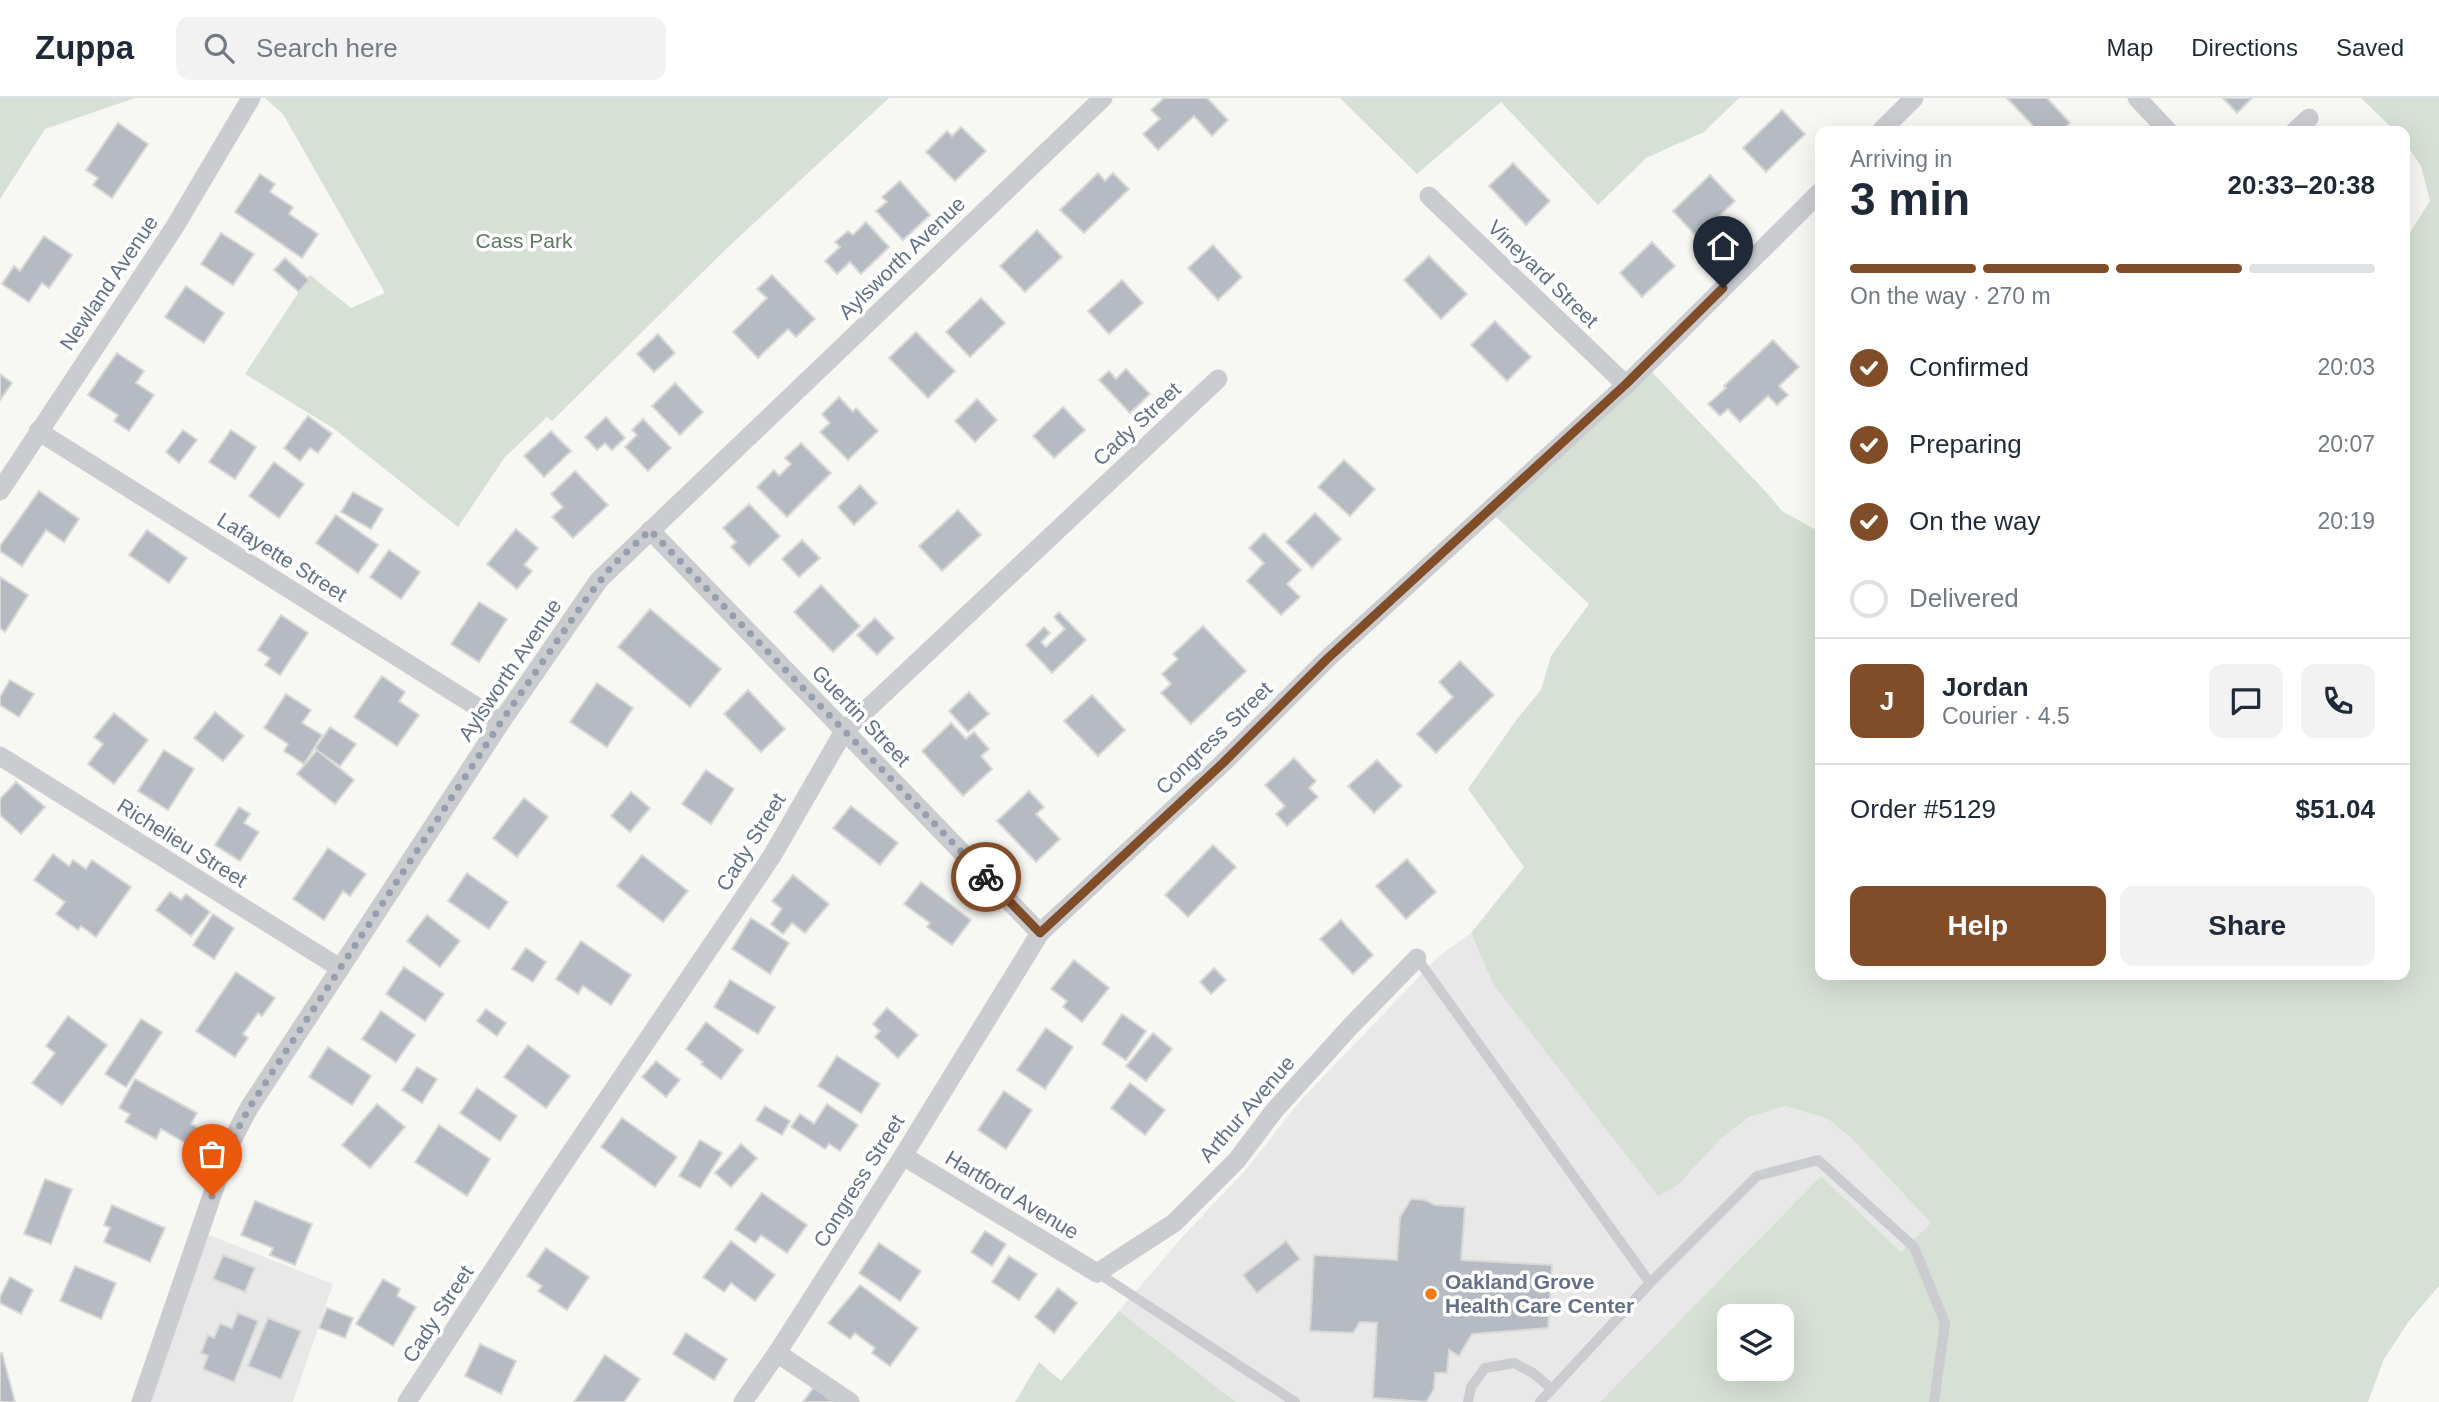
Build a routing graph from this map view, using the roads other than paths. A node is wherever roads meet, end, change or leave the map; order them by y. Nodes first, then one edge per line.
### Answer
1 (251, 98) edge
2 (1103, 98) edge
3 (1914, 98) edge
4 (2137, 98) edge
5 (1886, 126) edge
6 (2163, 126) edge
7 (1429, 196) dead end
8 (1815, 197) edge
9 (1218, 379) dead end
10 (1626, 384) junction
11 (38, 431) junction
12 (0, 491) edge
13 (650, 530) junction
14 (501, 722) junction
15 (844, 731) junction
16 (0, 756) edge
17 (1040, 933) junction
18 (1417, 958) joint
19 (340, 968) junction
20 (903, 1156) junction
21 (1097, 1273) junction
22 (1650, 1283) junction
23 (777, 1353) junction
24 (1552, 1389) junction
25 (141, 1402) edge
26 (407, 1402) edge
27 (743, 1402) edge
28 (850, 1402) edge
29 (1295, 1402) edge
30 (1468, 1402) edge
31 (1540, 1402) edge
32 (1934, 1402) edge

1 - 11 street, Newland Avenue
2 - 13 street, Aylsworth Avenue
3 - 5 street
4 - 6 street
7 - 10 street, Vineyard Street
8 - 10 street, Congress Street
9 - 15 street, Cady Street
10 - 17 street, Congress Street
11 - 12 street, Newland Avenue
11 - 14 street, Lafayette Street
13 - 14 street, Aylsworth Avenue
13 - 15 street, Guertin Street
14 - 19 street, Aylsworth Avenue
15 - 17 street, Guertin Street
15 - 26 street, Cady Street
16 - 19 street, Richelieu Street
17 - 20 street, Congress Street
18 - 21 street, Arthur Avenue
18 - 22 lane
19 - 25 street, Aylsworth Avenue
20 - 21 street, Hartford Avenue
20 - 23 street, Congress Street
21 - 29 lane
22 - 24 lane
22 - 32 lane
23 - 27 street, Congress Street
23 - 28 street
24 - 30 lane
24 - 31 lane

